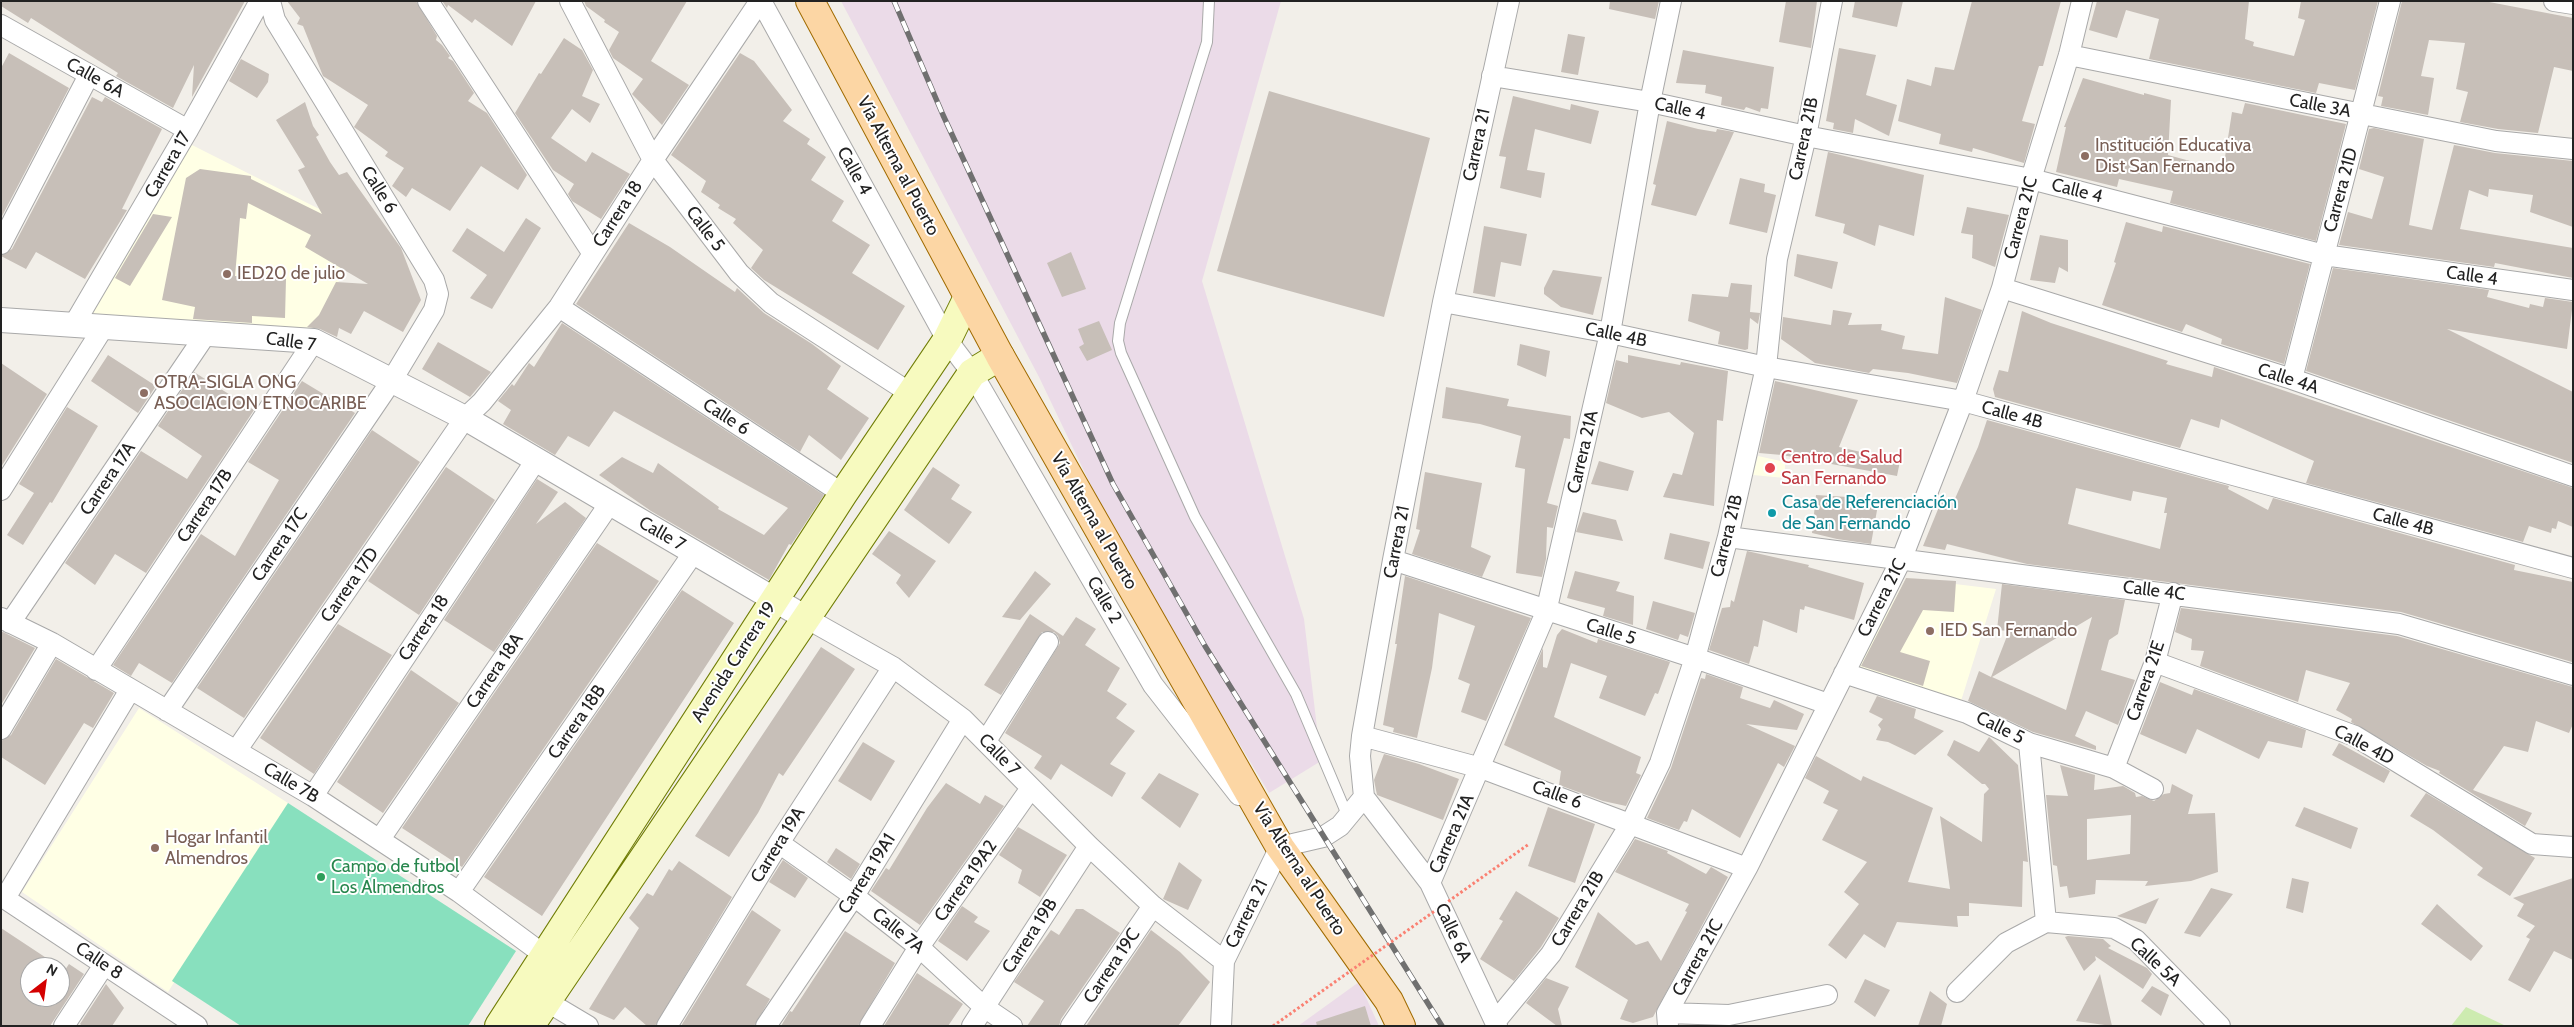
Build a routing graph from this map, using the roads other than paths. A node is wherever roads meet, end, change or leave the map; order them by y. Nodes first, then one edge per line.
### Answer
1 (260, 1) edge
2 (270, 1) edge
3 (428, 1) edge
4 (570, 1) edge
5 (760, 1) edge
6 (810, 1) edge
7 (1209, 1) edge
8 (1509, 1) edge
9 (1671, 1) edge
10 (1832, 1) edge
11 (2082, 1) edge
12 (2390, 1) edge
13 (2554, 1) edge
14 (2573, 4) edge
15 (2, 28) edge
16 (2069, 55) junction
17 (89, 75) junction
18 (1492, 76) junction
19 (1650, 102) junction
20 (2361, 114) junction
21 (188, 130) junction
22 (1806, 136) junction
23 (2573, 150) edge
24 (653, 160) junction
25 (2031, 180) junction
26 (1, 244) edge
27 (593, 254) junction
28 (2324, 255) junction
29 (2002, 288) junction
30 (2573, 290) edge
31 (968, 297) junction
32 (1443, 302) junction
33 (559, 308) junction
34 (3, 324) edge
35 (73, 326) junction
36 (103, 328) junction
37 (1610, 333) junction
38 (206, 334) junction
39 (947, 340) junction
40 (314, 341) junction
41 (1000, 356) junction
42 (1766, 367) junction
43 (972, 373) junction
44 (2292, 379) junction
45 (392, 380) junction
46 (910, 393) junction
47 (1963, 401) junction
48 (465, 418) junction
49 (536, 460) junction
50 (2573, 476) edge
51 (1, 490) edge
52 (843, 494) junction
53 (610, 503) junction
54 (1728, 537) junction
55 (694, 552) junction
56 (1902, 558) junction
57 (1393, 560) junction
58 (2573, 568) edge
59 (2173, 593) junction
60 (774, 600) junction
61 (1546, 612) junction
62 (806, 618) junction
63 (6, 621) edge
64 (1048, 642) dead end
65 (52, 643) junction
66 (1695, 658) junction
67 (2155, 662) junction
68 (892, 666) junction
69 (96, 670) junction
70 (1844, 674) junction
71 (2573, 676) edge
72 (130, 690) junction
73 (1828, 704) junction
74 (167, 711) junction
75 (963, 719) junction
76 (1, 729) edge
77 (1362, 736) junction
78 (986, 741) junction
79 (2029, 743) junction
80 (236, 751) junction
81 (1481, 768) junction
82 (2114, 768) junction
83 (1031, 788) junction
84 (2153, 789) dead end
85 (313, 796) junction
86 (1364, 797) junction
87 (1348, 817) junction
88 (1631, 823) junction
89 (380, 839) junction
90 (779, 843) junction
91 (1089, 846) junction
92 (1280, 847) junction
93 (2573, 847) edge
94 (1747, 868) junction
95 (1430, 883) junction
96 (459, 892) junction
97 (854, 896) junction
98 (3, 897) edge
99 (1153, 906) junction
100 (2046, 922) junction
101 (919, 947) junction
102 (544, 954) junction
103 (1224, 961) junction
104 (104, 965) junction
105 (565, 971) junction
106 (1957, 992) dead end
107 (1827, 995) dead end
108 (546, 1001) junction
109 (984, 1007) junction
110 (1668, 1020) edge
111 (1496, 1024) edge
112 (64, 1026) edge
113 (197, 1026) edge
114 (499, 1026) edge
115 (530, 1026) edge
116 (588, 1026) edge
117 (667, 1026) edge
118 (766, 1026) edge
119 (870, 1026) edge
120 (972, 1026) edge
121 (1012, 1026) edge
122 (1071, 1026) edge
123 (1221, 1026) edge
124 (1401, 1026) edge
125 (2220, 1026) edge

1 - 21 street, Carrera 17
2 - 45 street, Calle 6
3 - 27 street
4 - 24 street, Calle 5
5 - 24 street, Carrera 18
5 - 39 street, Calle 4
6 - 31 main road, Vía Alterna al Puerto
7 - 87 lane
8 - 18 street, Carrera 21
9 - 19 street, Carrera 21A
10 - 22 street, Carrera 21B
11 - 16 street, Carrera 21C
12 - 20 street, Carrera 21D
13 - 14 street
15 - 17 street, Calle 6A
16 - 20 street, Calle 3A
16 - 25 street, Carrera 21C
17 - 21 street, Calle 6A
17 - 26 street
18 - 19 street, Calle 4
18 - 32 street, Carrera 21
19 - 22 street, Calle 4
19 - 37 street, Carrera 21A
20 - 23 street, Calle 3A
20 - 28 street, Carrera 21D
21 - 35 street, Carrera 17
22 - 25 street, Calle 4
22 - 42 street, Carrera 21B
24 - 27 street, Carrera 18
24 - 46 street, Calle 5
25 - 28 street, Calle 4
25 - 29 street, Carrera 21C
27 - 33 street, Carrera 18
28 - 30 street, Calle 4
28 - 44 street, Carrera 21D
29 - 44 street, Calle 4A
29 - 47 street, Carrera 21C
31 - 39 main road, Avenida Carrera 19
31 - 41 main road, Vía Alterna al Puerto
32 - 37 street, Calle 4B
32 - 57 street, Carrera 21
33 - 48 street, Carrera 18
33 - 52 street, Calle 6
34 - 35 street, Calle 7
35 - 36 street, Calle 7
36 - 38 street, Calle 7
36 - 51 street
37 - 42 street, Calle 4B
37 - 61 street, Carrera 21A
38 - 40 street, Calle 7
38 - 63 street, Carrera 17A
39 - 43 street, Calle 2
39 - 46 main road, Avenida Carrera 19
40 - 45 street, Calle 7
40 - 69 street, Carrera 17B
41 - 43 main road, Avenida Carrera 19
41 - 92 main road, Vía Alterna al Puerto
42 - 47 street, Calle 4B
42 - 54 street, Carrera 21B
43 - 62 main road, Avenida Carrera 19
43 - 92 street, Calle 2
44 - 50 street, Calle 4A
45 - 48 street, Calle 7
45 - 74 street, Carrera 17C
46 - 52 main road, Avenida Carrera 19
47 - 56 street, Carrera 21C
47 - 58 street, Calle 4B
48 - 49 street, Calle 7
48 - 80 street, Carrera 17D
49 - 53 street, Calle 7
49 - 85 street, Carrera 18
52 - 60 main road, Avenida Carrera 19
53 - 55 street, Calle 7
53 - 89 street, Carrera 18A
54 - 56 street, Calle 4C
54 - 66 street, Carrera 21B
55 - 60 street, Calle 7
55 - 96 street, Carrera 18B
56 - 59 street, Calle 4C
56 - 70 street, Carrera 21C
57 - 61 street, Calle 5
57 - 77 street, Carrera 21
59 - 67 street, Carrera 21E
59 - 71 street, Calle 4C
60 - 62 street, Calle 7
60 - 102 main road, Avenida Carrera 19
61 - 66 street, Calle 5
61 - 81 street, Carrera 21A
62 - 68 street, Calle 7
62 - 105 main road, Avenida Carrera 19
63 - 65 street, Calle 7B
64 - 78 street
65 - 69 street, Calle 7B
65 - 76 street
66 - 73 street, Calle 5
66 - 88 street, Carrera 21B
67 - 82 street, Carrera 21E
67 - 93 street, Calle 4D
68 - 75 street, Calle 7
68 - 90 street, Carrera 19A
69 - 72 street, Calle 7B
70 - 73 street, Carrera 21C
70 - 79 street, Calle 5
72 - 74 street, Calle 7B
72 - 98 street
73 - 94 street, Carrera 21C
74 - 80 street, Calle 7B
75 - 78 street, Calle 7
75 - 97 street, Carrera 19A1
77 - 81 street, Calle 6
77 - 86 street, Carrera 21
78 - 83 street, Calle 7
79 - 82 street, Calle 5
79 - 100 street
80 - 85 street, Calle 7B
81 - 88 street, Calle 6
81 - 95 street, Carrera 21A
82 - 84 street, Calle 5
83 - 91 street, Calle 7
83 - 101 street, Carrera 19A2
85 - 89 street, Calle 7B
86 - 87 street
86 - 95 street, Calle 6A
87 - 92 street
88 - 94 street, Calle 6
88 - 111 street, Carrera 21B
89 - 96 street, Calle 7B
90 - 97 street, Calle 7A
90 - 117 street, Carrera 19A
91 - 99 street, Calle 7
91 - 109 street, Carrera 19B
92 - 103 street, Carrera 21
92 - 124 main road, Vía Alterna al Puerto
94 - 110 street, Carrera 21C
95 - 111 street, Calle 6A
96 - 102 street, Calle 7B
97 - 101 street, Calle 7A
97 - 118 street, Carrera 19A1
98 - 104 street, Calle 8
99 - 103 street, Calle 7
99 - 122 street, Carrera 19C
100 - 106 street
100 - 125 street, Calle 5A
101 - 109 street, Calle 7A
101 - 119 street, Carrera 19A2
102 - 105 street, Calle 7B
102 - 114 main road, Avenida Carrera 19
103 - 123 street, Carrera 21
104 - 112 street
104 - 113 street, Calle 8
105 - 108 main road, Avenida Carrera 19
107 - 110 street, Carrera 21C
108 - 115 main road, Avenida Carrera 19
108 - 116 street
109 - 120 street, Carrera 19B
109 - 121 street, Calle 7A

